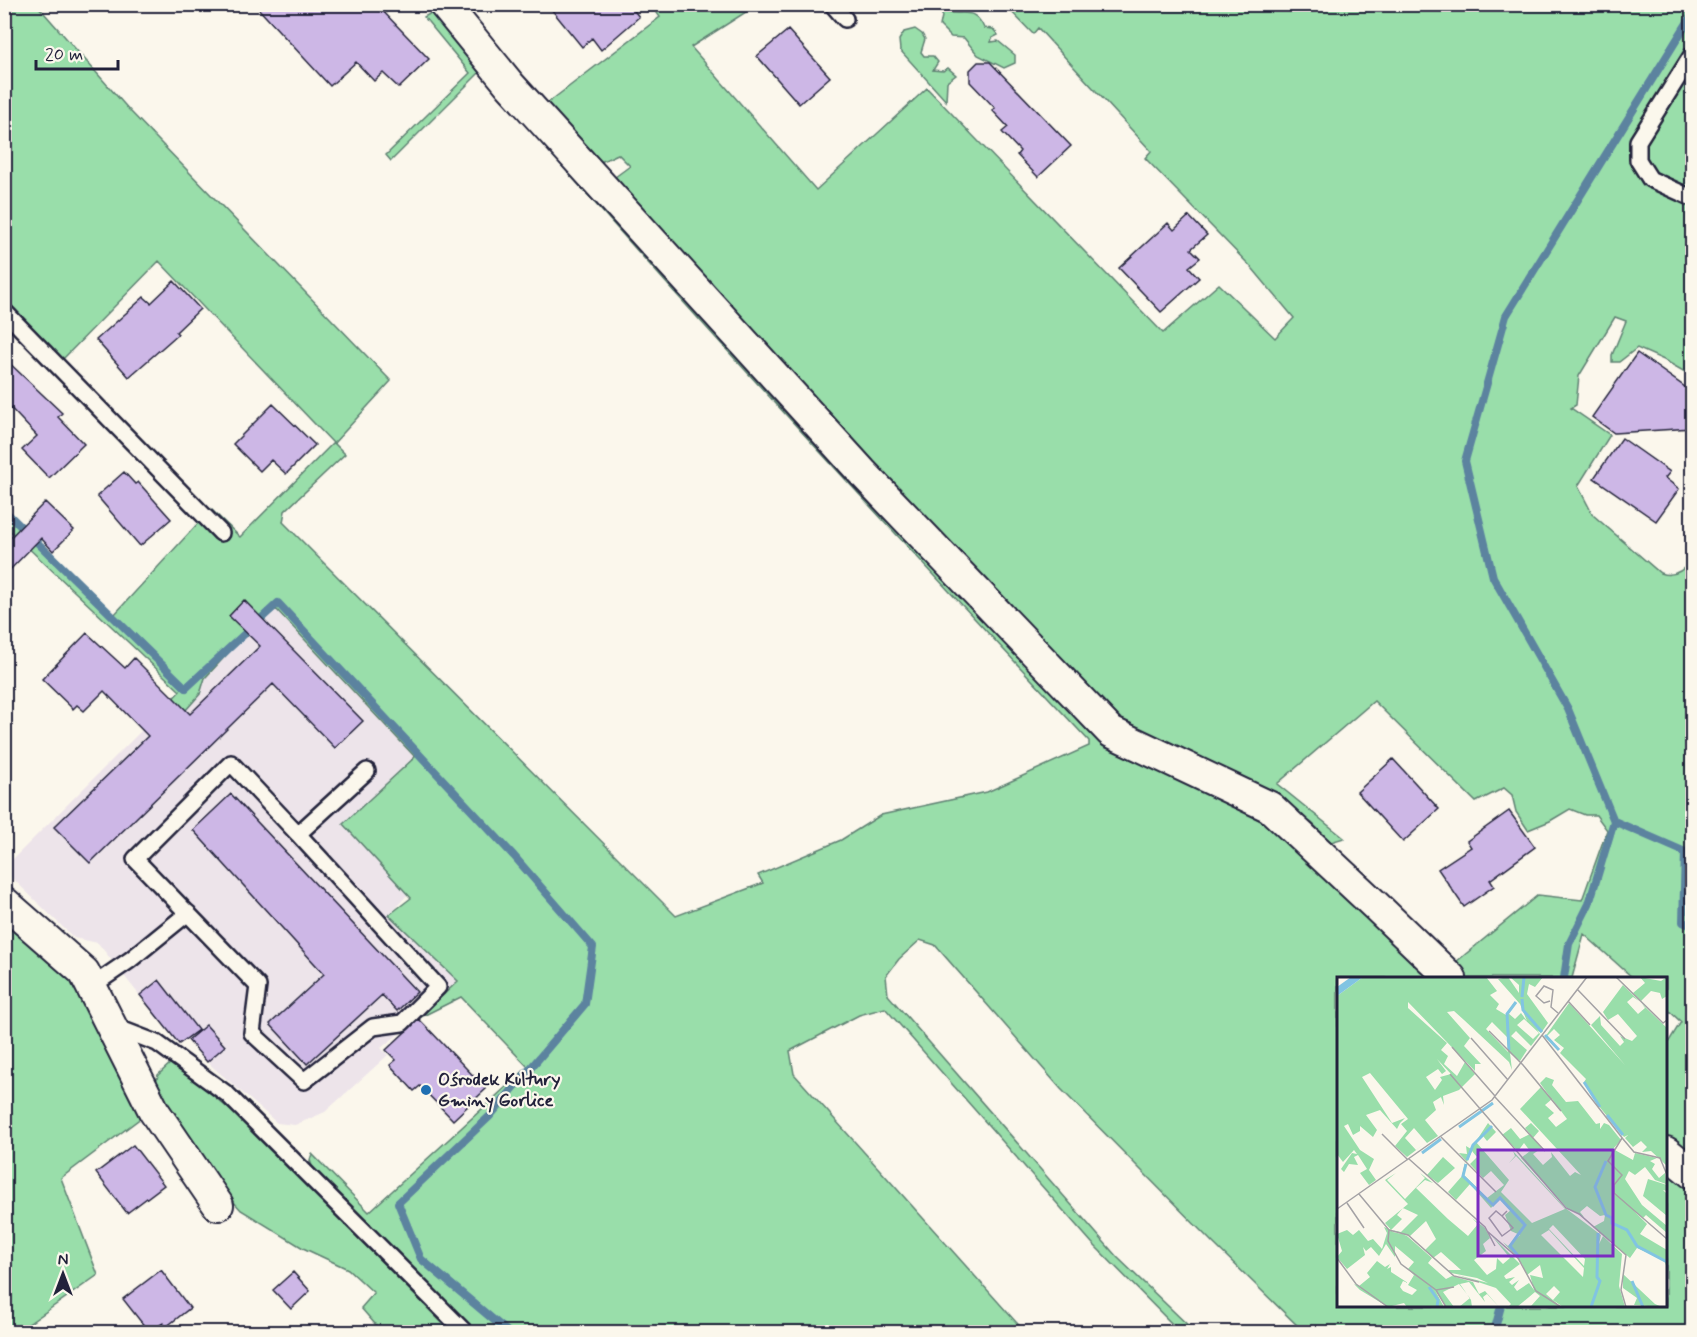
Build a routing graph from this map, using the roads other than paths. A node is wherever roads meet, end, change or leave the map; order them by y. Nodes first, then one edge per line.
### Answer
1 (444, 4) edge
2 (832, 4) edge
3 (845, 19) dead end
4 (1692, 55) edge
5 (1692, 198) edge
6 (4, 311) edge
7 (221, 533) dead end
8 (367, 771) dead end
9 (298, 834) junction
10 (4, 902) edge
11 (188, 913) junction
12 (1450, 977) edge
13 (92, 986) junction
14 (111, 1026) junction
15 (1667, 1154) edge
16 (1692, 1173) edge
17 (218, 1205) dead end
18 (465, 1332) edge

1 - 12 street
2 - 3 lane
4 - 5 lane
6 - 7 lane
8 - 9 lane
9 - 11 lane
9 - 11 lane
10 - 13 street
11 - 13 lane
13 - 14 street
14 - 17 street
14 - 18 lane
15 - 16 street

